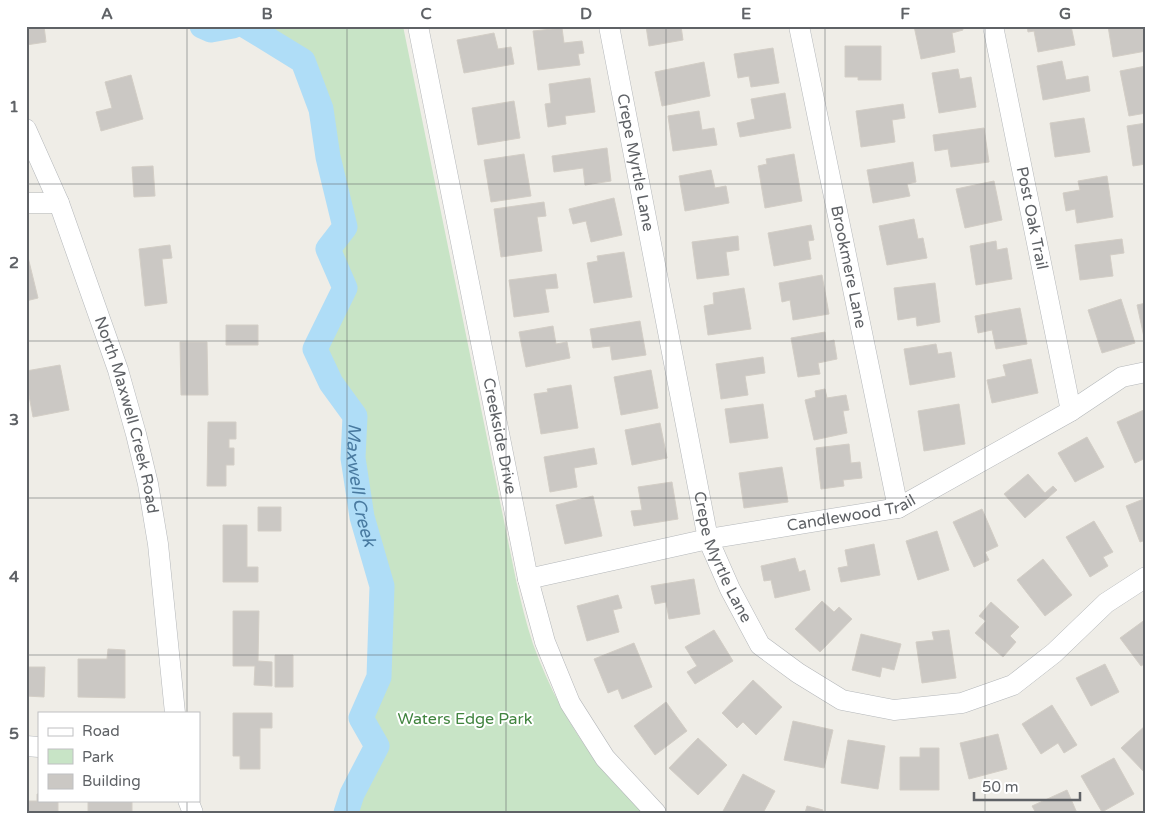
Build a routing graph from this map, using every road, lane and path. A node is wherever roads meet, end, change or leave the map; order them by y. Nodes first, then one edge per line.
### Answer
1 (418, 26) edge
2 (609, 26) edge
3 (799, 26) edge
4 (992, 26) edge
5 (26, 129) edge
6 (26, 203) edge
7 (59, 203) junction
8 (1146, 372) edge
9 (1071, 411) junction
10 (898, 508) junction
11 (708, 539) junction
12 (1146, 577) edge
13 (528, 579) junction
14 (175, 712) edge
15 (656, 813) edge

1 - 13 street, Creekside Drive
2 - 11 street, Crepe Myrtle Lane
3 - 10 street, Brookmere Lane
4 - 9 street, Post Oak Trail
5 - 7 street, North Maxwell Creek Road
6 - 7 street
7 - 14 street, North Maxwell Creek Road
8 - 9 street, Candlewood Trail
9 - 10 street, Candlewood Trail
10 - 11 street, Candlewood Trail
11 - 12 street, Crepe Myrtle Lane
11 - 13 street, Candlewood Trail
13 - 15 street, Creekside Drive

